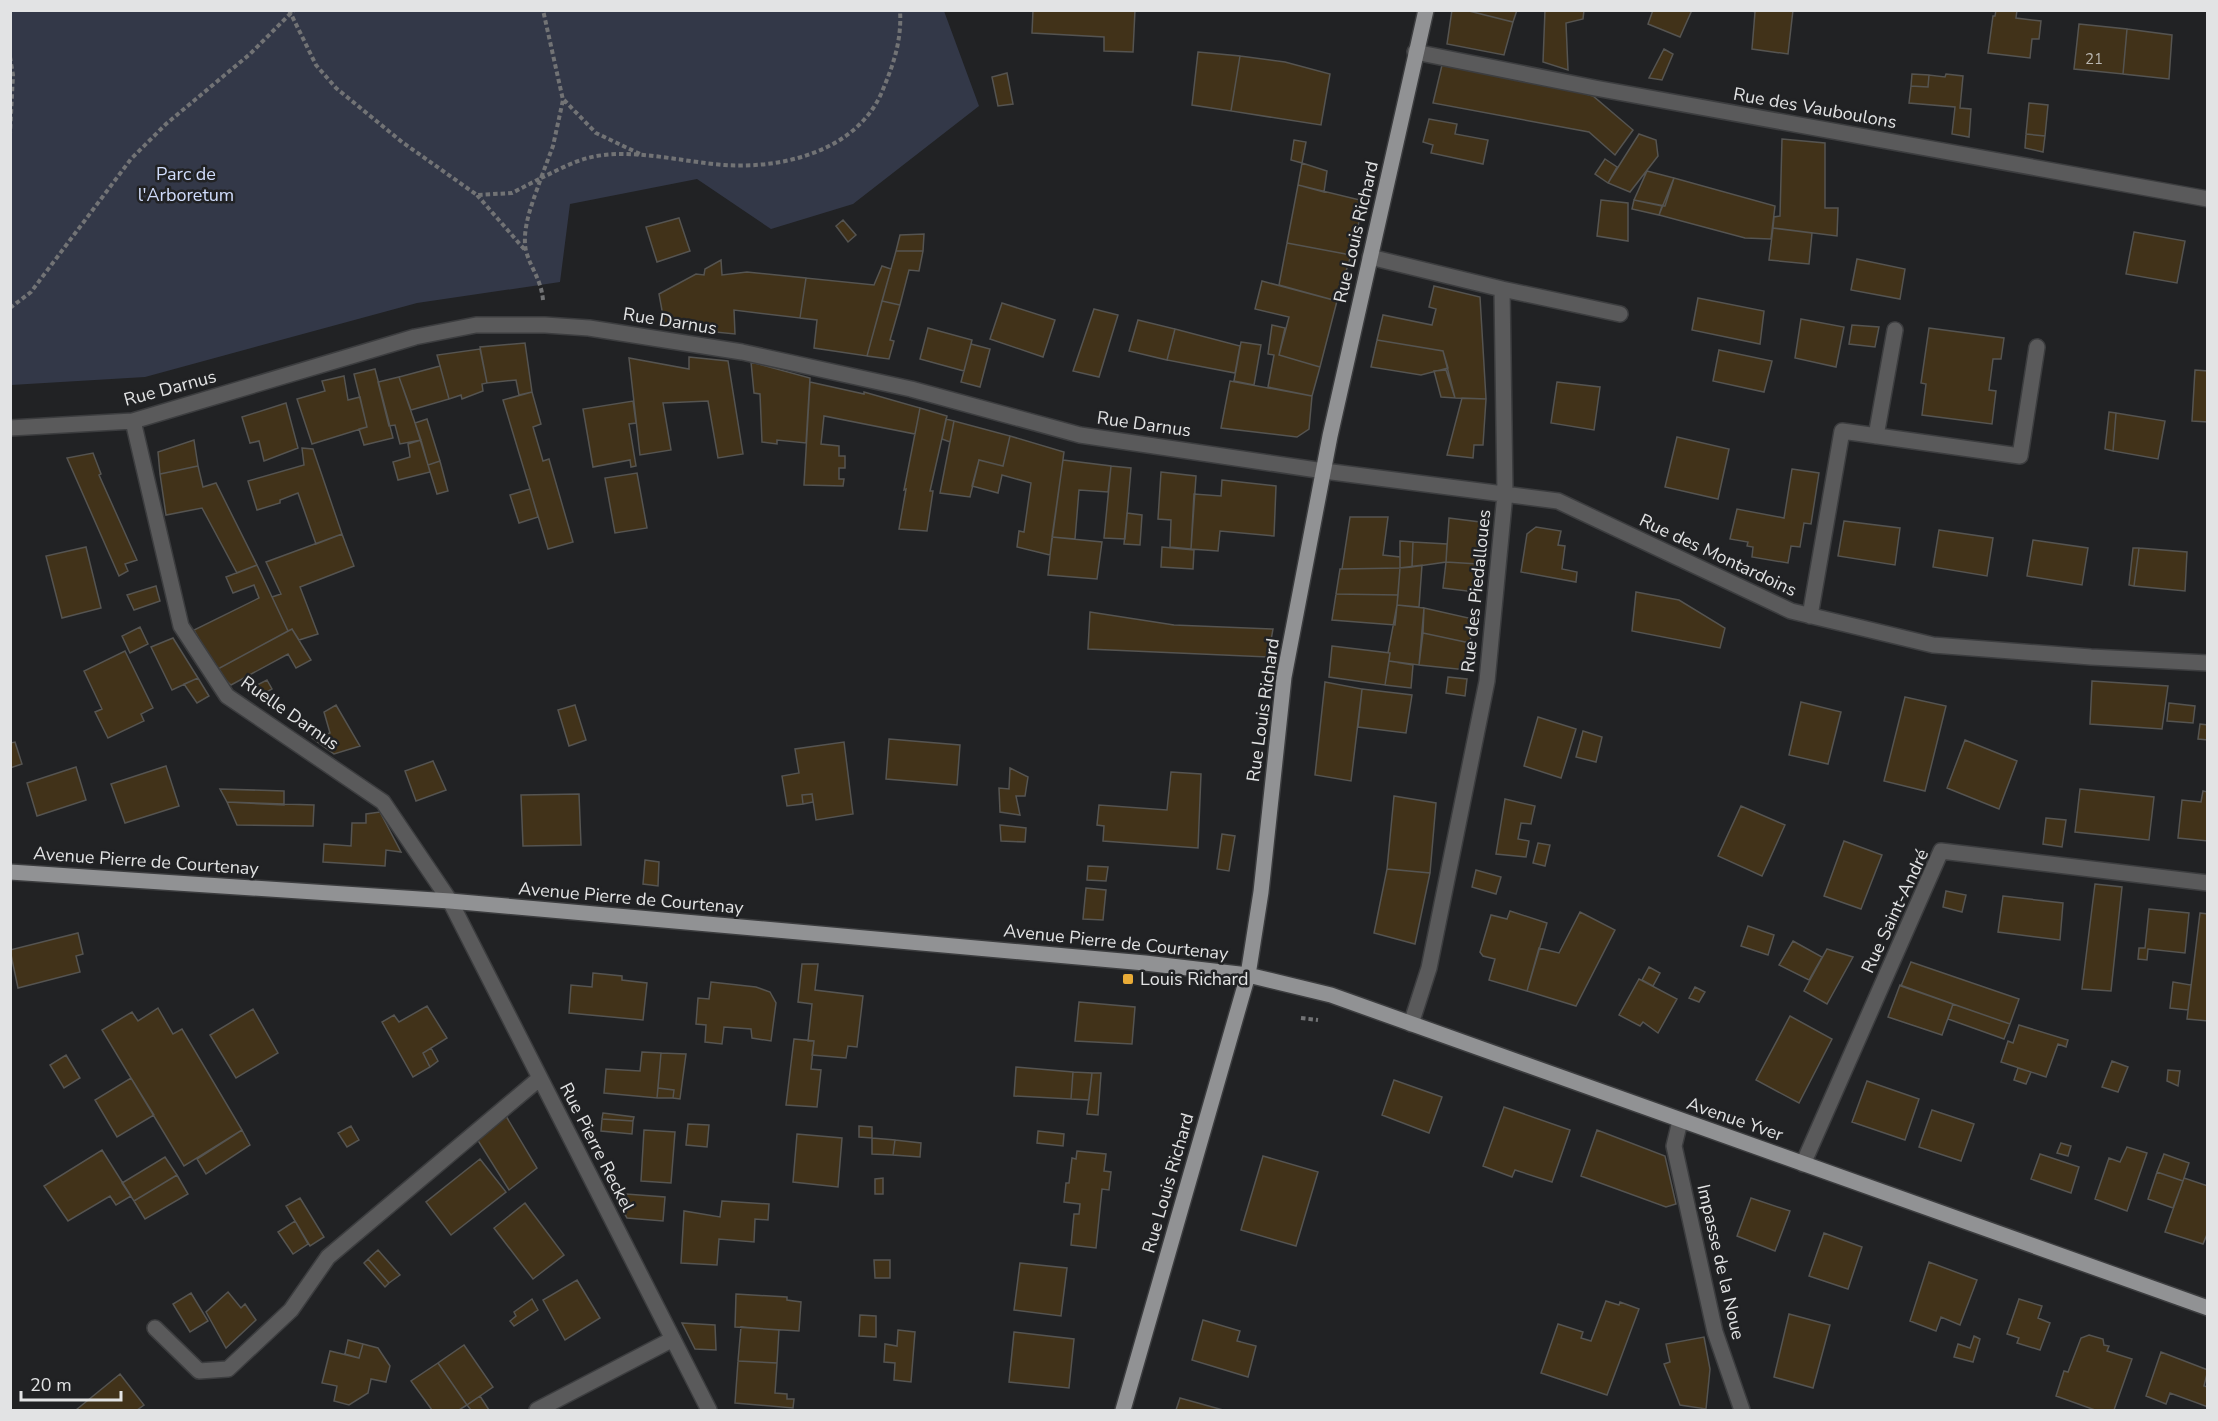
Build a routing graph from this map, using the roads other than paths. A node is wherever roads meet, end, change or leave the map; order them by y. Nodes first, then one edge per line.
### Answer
1 (1426, 10) edge
2 (1416, 52) junction
3 (2208, 200) edge
4 (1370, 257) junction
5 (1502, 289) junction
6 (1620, 314) dead end
7 (1895, 330) dead end
8 (2037, 347) dead end
9 (133, 421) junction
10 (10, 428) edge
11 (1876, 436) junction
12 (1324, 471) junction
13 (1505, 494) junction
14 (1810, 616) junction
15 (2208, 663) edge
16 (10, 872) edge
17 (2208, 883) edge
18 (450, 901) junction
19 (1248, 975) junction
20 (1411, 1024) junction
21 (540, 1078) junction
22 (1680, 1121) junction
23 (1803, 1164) junction
24 (2208, 1308) edge
25 (155, 1328) dead end
26 (673, 1339) junction
27 (537, 1410) edge
28 (709, 1410) edge
29 (1123, 1410) edge
30 (1741, 1410) edge

1 - 2 main road, Rue Louis Richard
2 - 3 street, Rue des Vauboulons
2 - 4 main road, Rue Louis Richard
4 - 5 street
4 - 12 main road, Rue Louis Richard
5 - 6 street
5 - 13 street, Rue des Piedalloues
7 - 11 street
8 - 11 street
9 - 10 street, Rue Darnus
9 - 12 street, Rue Darnus
9 - 18 street, Ruelle Darnus
11 - 14 street
12 - 13 street, Rue des Montardoins
12 - 19 main road, Rue Louis Richard
13 - 14 street, Rue des Montardoins
13 - 20 street, Rue des Piedalloues
14 - 15 street, Rue des Montardoins
16 - 18 main road, Avenue Pierre de Courtenay
17 - 23 street, Rue Saint-André
18 - 19 main road, Avenue Pierre de Courtenay
18 - 21 street, Rue Pierre Reckel
19 - 20 main road, Avenue Yver
19 - 29 main road, Rue Louis Richard
20 - 22 main road, Avenue Yver
21 - 25 street
21 - 26 street, Rue Pierre Reckel
22 - 23 main road, Avenue Yver
22 - 30 street, Impasse de la Noue
23 - 24 main road, Avenue Yver
26 - 27 street
26 - 28 street, Rue Pierre Reckel

